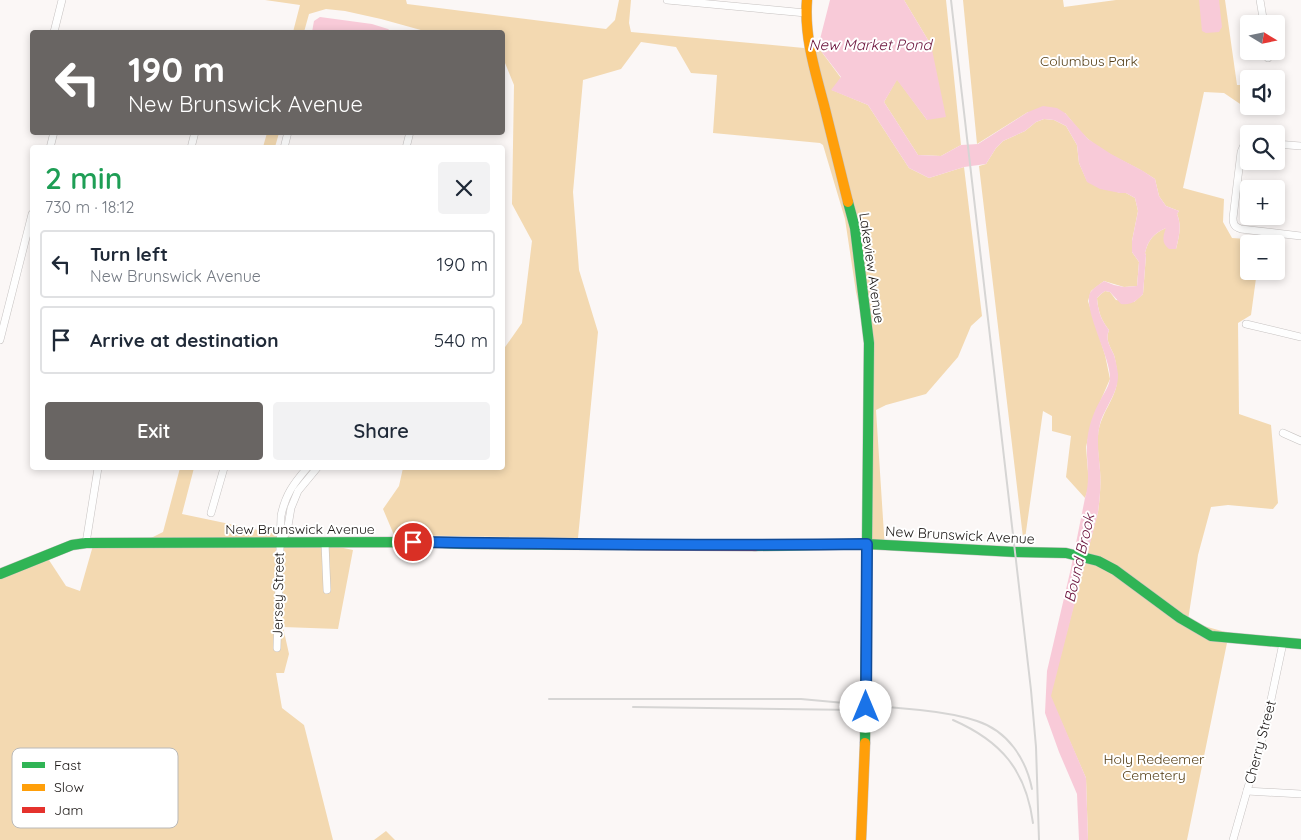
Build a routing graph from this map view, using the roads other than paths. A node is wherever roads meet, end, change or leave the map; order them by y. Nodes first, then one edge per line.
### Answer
1 (62, 0) edge
2 (667, 0) edge
3 (807, 0) edge
4 (1260, 0) edge
5 (806, 13) junction
6 (1262, 15) edge
7 (54, 30) edge
8 (1285, 145) edge
9 (1301, 146) edge
10 (1240, 160) edge
11 (30, 222) edge
12 (1300, 236) edge
13 (1246, 324) dead end
14 (1301, 336) edge
15 (0, 340) edge
16 (1283, 433) dead end
17 (1301, 441) edge
18 (98, 470) edge
19 (223, 470) edge
20 (305, 470) edge
21 (315, 470) edge
22 (211, 512) dead end
23 (279, 542) junction
24 (86, 543) junction
25 (325, 544) junction
26 (867, 544) junction
27 (0, 574) edge
28 (327, 590) dead end
29 (1283, 643) junction
30 (1301, 644) edge
31 (277, 648) dead end
32 (1247, 791) junction
33 (1301, 794) edge
34 (860, 840) edge
35 (1233, 840) edge

1 - 7 street
2 - 5 street
3 - 5 street, Lakeview Avenue
4 - 6 street
5 - 26 street, Lakeview Avenue
8 - 9 street
10 - 12 street
11 - 15 street
13 - 14 street
16 - 17 street
18 - 24 street
19 - 22 street
20 - 23 street, Jersey Street
21 - 23 street
23 - 24 street, New Brunswick Avenue
23 - 25 street, New Brunswick Avenue
23 - 31 street, Jersey Street
24 - 27 street, New Brunswick Avenue
25 - 26 street, New Brunswick Avenue
25 - 28 street
26 - 29 street, New Brunswick Avenue
26 - 34 street, Lakeview Avenue
29 - 30 street, New Brunswick Avenue
29 - 32 street, Cherry Street
32 - 33 street
32 - 35 street, Cherry Street

